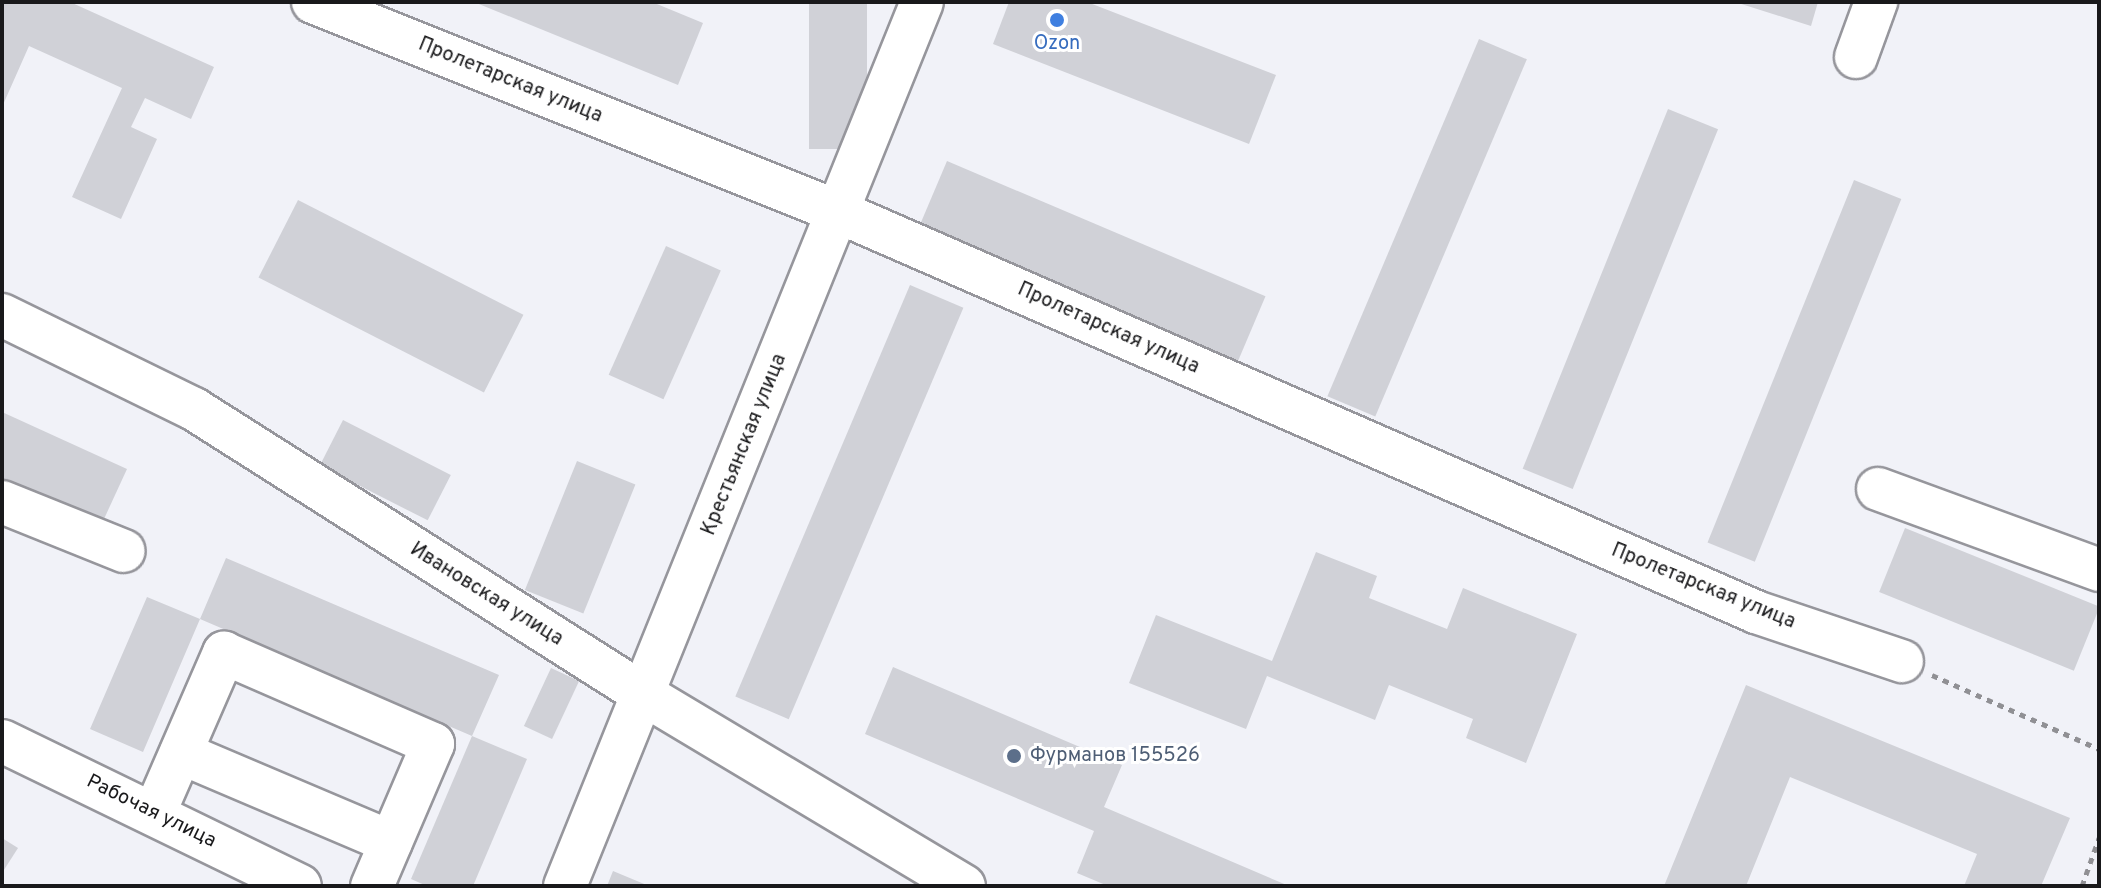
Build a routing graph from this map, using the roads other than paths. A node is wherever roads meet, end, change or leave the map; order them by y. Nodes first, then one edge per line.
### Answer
1 (313, 2) edge
2 (922, 2) edge
3 (1876, 2) edge
4 (1856, 57) dead end
5 (841, 213) junction
6 (2, 315) edge
7 (1878, 489) dead end
8 (2, 502) edge
9 (124, 551) dead end
10 (2099, 570) edge
11 (1902, 661) road end
12 (643, 694) junction
13 (2, 741) edge
14 (181, 753) junction
15 (154, 814) junction
16 (391, 842) junction
17 (300, 886) edge
18 (372, 886) edge
19 (565, 886) edge
20 (964, 886) edge

1 - 5 street, Пролетарская улица
2 - 5 street, Крестьянская улица
3 - 4 street
5 - 11 street, Пролетарская улица
5 - 12 street, Крестьянская улица
6 - 12 street, Ивановская улица
7 - 10 street
8 - 9 street
12 - 19 street, Крестьянская улица
12 - 20 street, Ивановская улица
13 - 15 street, Рабочая улица
14 - 15 street
14 - 16 street
14 - 16 street
15 - 17 street, Рабочая улица
16 - 18 street

